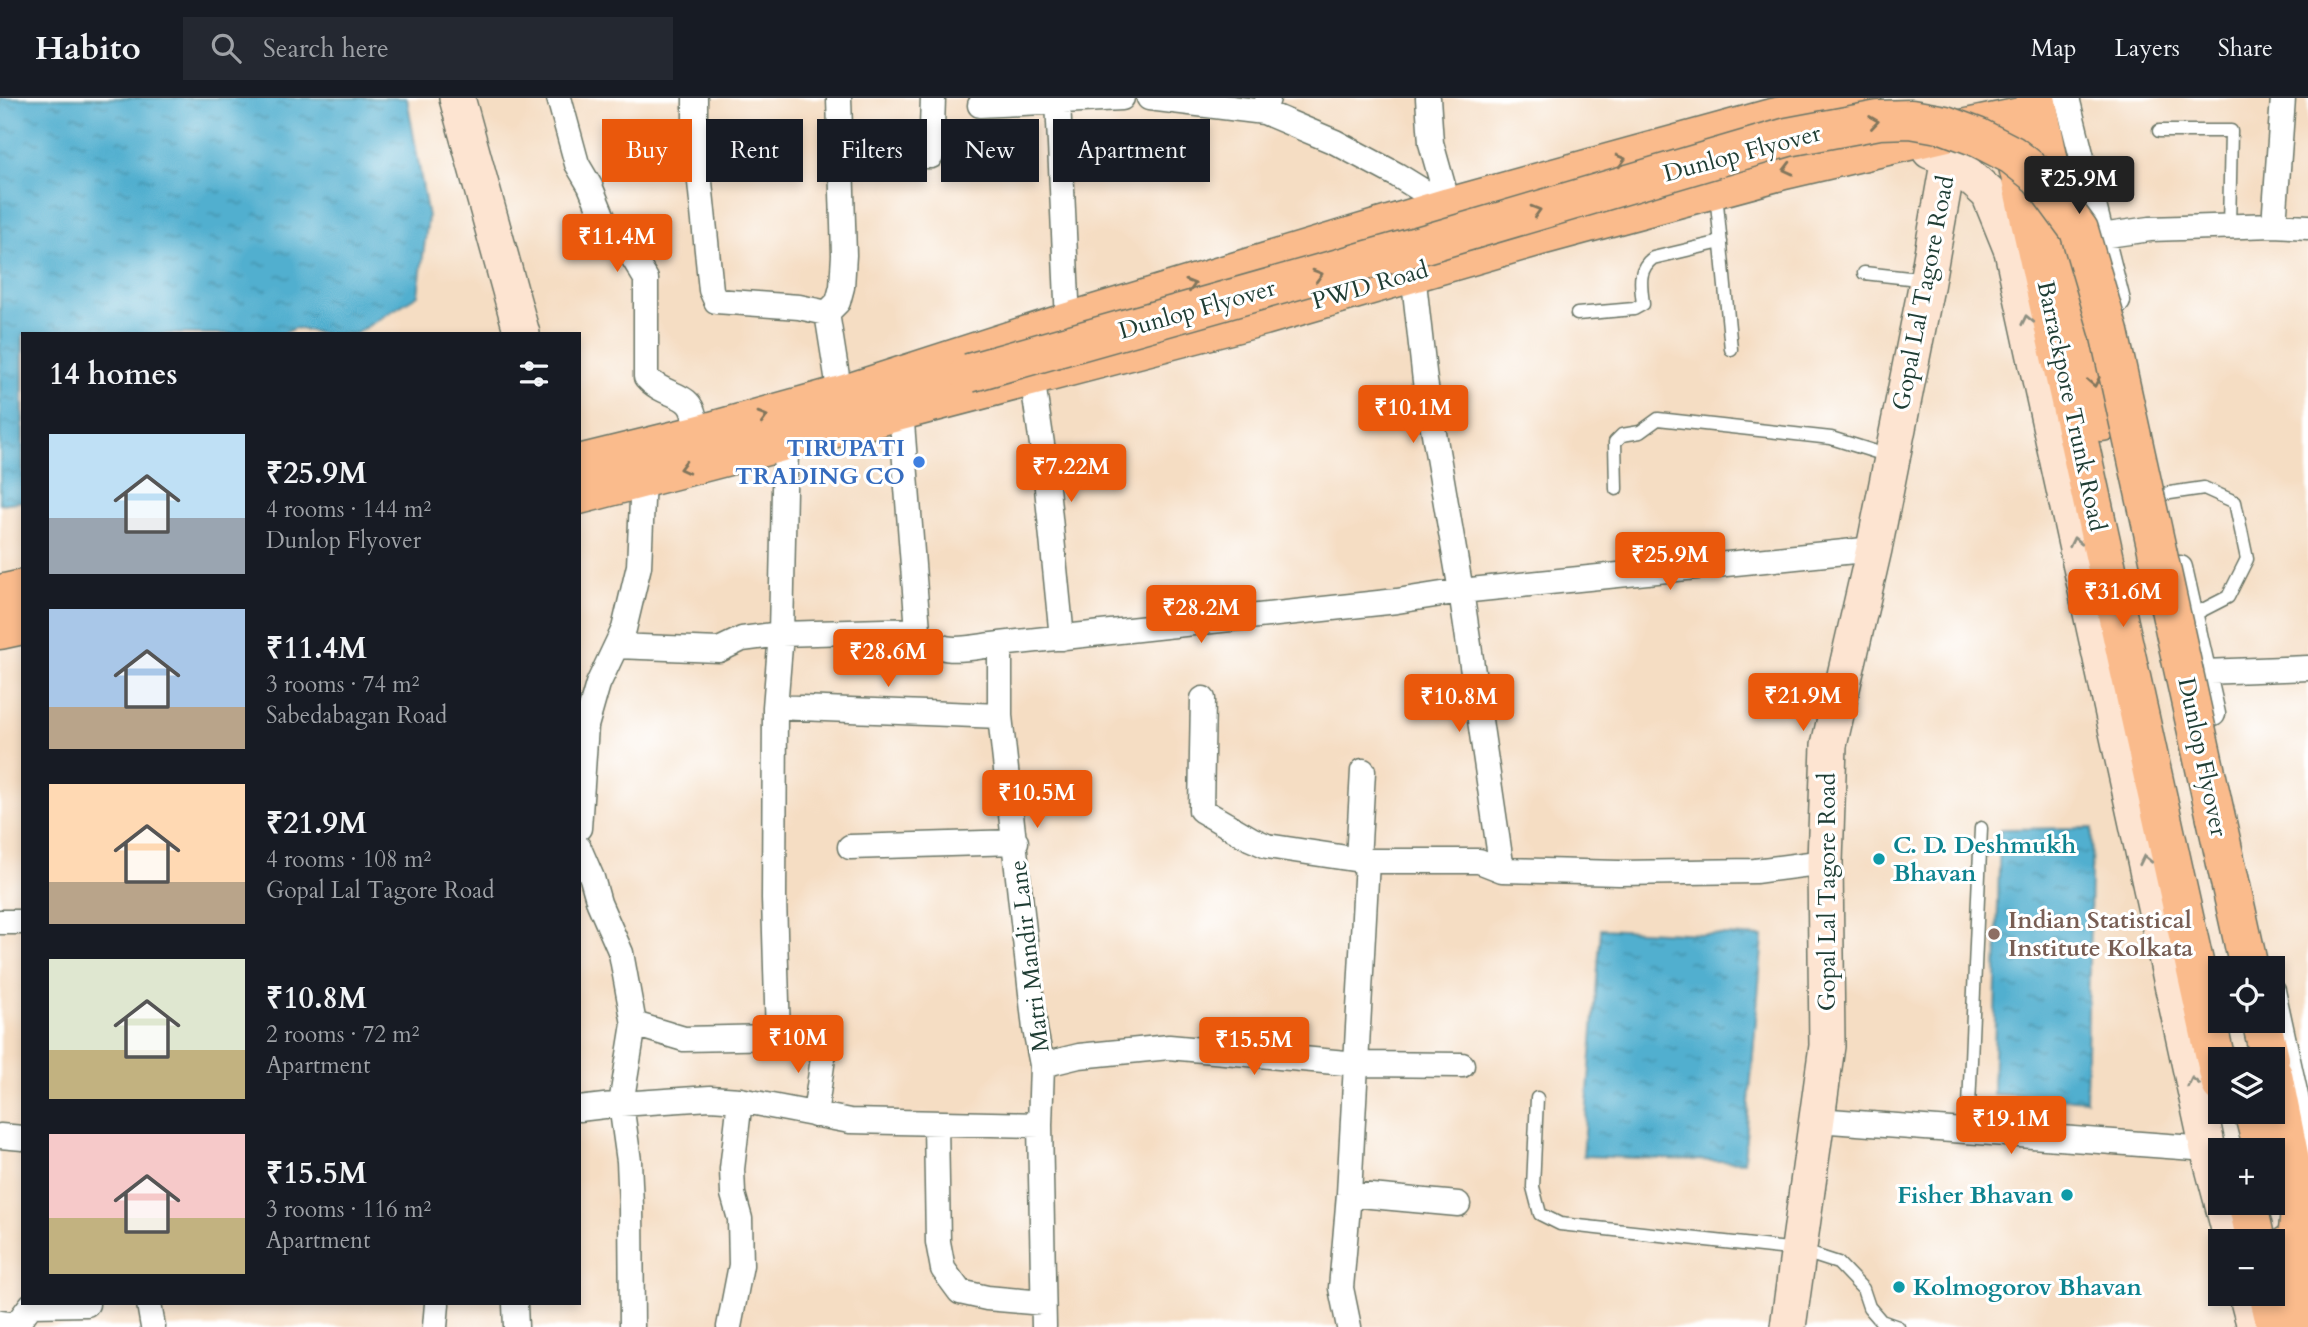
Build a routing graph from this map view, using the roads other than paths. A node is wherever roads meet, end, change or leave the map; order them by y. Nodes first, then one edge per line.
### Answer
1 (457, 98) edge
2 (559, 98) edge
3 (695, 98) edge
4 (839, 98) edge
5 (933, 98) edge
6 (1122, 98) edge
7 (1149, 98) edge
8 (1428, 98) edge
9 (1862, 98) edge
10 (2283, 98) edge
11 (1058, 100) junction
12 (980, 105) dead end
13 (1266, 105) edge
14 (2031, 106) edge
15 (1764, 109) edge
16 (839, 119) edge
17 (2159, 131) dead end
18 (1903, 142) junction
19 (927, 156) edge
20 (1949, 158) junction
21 (841, 182) edge
22 (1716, 189) junction
23 (1449, 207) junction
24 (2274, 225) junction
25 (2229, 227) junction
26 (2308, 227) edge
27 (2084, 238) junction
28 (1721, 242) junction
29 (1413, 273) junction
30 (1864, 273) dead end
31 (1927, 280) junction
32 (827, 313) junction
33 (1577, 314) dead end
34 (1068, 322) junction
35 (521, 332) edge
36 (1731, 349) dead end
37 (1032, 376) junction
38 (843, 395) junction
39 (901, 410) junction
40 (697, 435) junction
41 (788, 441) junction
42 (1892, 457) junction
43 (581, 464) edge
44 (643, 479) junction
45 (1616, 489) dead end
46 (581, 494) edge
47 (2163, 494) junction
48 (1874, 549) junction
49 (21, 589) edge
50 (1461, 591) junction
51 (0, 594) edge
52 (2192, 616) junction
53 (21, 625) edge
54 (0, 630) edge
55 (918, 630) junction
56 (21, 633) edge
57 (781, 634) junction
58 (1062, 638) junction
59 (0, 643) edge
60 (1000, 644) junction
61 (616, 646) junction
62 (2308, 668) edge
63 (2204, 672) junction
64 (586, 699) edge
65 (1203, 699) dead end
66 (775, 708) junction
67 (1000, 716) junction
68 (1363, 771) dead end
69 (581, 799) edge
70 (1981, 828) dead end
71 (1016, 842) junction
72 (850, 848) dead end
73 (581, 852) edge
74 (1363, 860) junction
75 (1825, 862) junction
76 (1502, 870) junction
77 (0, 922) edge
78 (21, 922) edge
79 (2215, 956) edge
80 (2246, 956) edge
81 (2265, 956) edge
82 (634, 1024) junction
83 (2274, 1033) edge
84 (778, 1037) junction
85 (2214, 1047) edge
86 (1357, 1063) junction
87 (1042, 1065) junction
88 (1462, 1065) dead end
89 (1537, 1098) dead end
90 (740, 1100) junction
91 (621, 1104) junction
92 (581, 1109) edge
93 (815, 1115) junction
94 (1817, 1120) junction
95 (936, 1124) junction
96 (1040, 1125) junction
97 (1968, 1130) junction
98 (2277, 1135) edge
99 (0, 1136) edge
100 (21, 1138) edge
101 (2218, 1138) edge
102 (2208, 1148) edge
103 (1349, 1194) junction
104 (1458, 1204) dead end
105 (1798, 1250) junction
106 (2285, 1267) edge
107 (2285, 1287) edge
108 (30, 1305) edge
109 (149, 1305) edge
110 (437, 1305) edge
111 (515, 1305) edge
112 (2249, 1306) edge
113 (2278, 1306) edge
114 (1043, 1315) edge
115 (2308, 1319) edge
116 (0, 1323) edge
117 (153, 1327) edge
118 (435, 1327) edge
119 (516, 1327) edge
120 (632, 1327) edge
121 (729, 1327) edge
122 (1349, 1327) edge
123 (1788, 1327) edge
124 (1898, 1327) edge
125 (2255, 1327) edge
126 (2276, 1327) edge

1 - 35 street
2 - 40 street
3 - 32 street
4 - 16 street
5 - 19 street
6 - 11 street
7 - 13 street
8 - 23 street
9 - 15 main road, PWD Road
10 - 24 street
11 - 12 street
11 - 34 street
13 - 23 street
14 - 18 main road, PWD Road
14 - 27 main road, Barrackpore Trunk Road
14 - 85 main road, Barrackpore Trunk Road
23 -> 15 main road, PWD Road
17 - 25 lane
18 - 20 street
18 -> 22 main road, PWD Road
20 - 31 street, Gopal Lal Tagore Road
101 -> 20 street, Gopal Lal Tagore Road
21 - 32 street
22 - 28 lane
22 - 29 main road, PWD Road
34 -> 23 main road, PWD Road
24 - 25 street
24 - 26 street
25 - 27 street
27 - 47 street
27 -> 79 main road, Barrackpore Trunk Road
28 - 33 lane
28 - 36 lane
29 - 37 main road, PWD Road
29 - 50 street
30 - 31 lane
31 - 42 street, Gopal Lal Tagore Road
32 - 38 street
34 - 38 main road, PWD Road
37 - 39 main road, PWD Road
37 - 58 street
40 -> 38 main road, PWD Road
38 -> 80 main road, Dunlop Flyover, bridge
39 - 41 main road, PWD Road
39 - 55 street
40 - 43 main road, PWD Road
41 -> 44 main road, PWD Road
41 - 57 street
42 - 45 lane
42 - 48 street, Gopal Lal Tagore Road
44 - 46 main road, PWD Road
44 - 61 street
47 - 52 street
47 - 52 lane
48 - 50 street
48 - 75 street, Gopal Lal Tagore Road
49 - 51 main road
50 - 58 street
50 - 76 street
52 - 63 street
53 - 54 main road
55 - 57 street
55 - 60 street
56 - 59 main road
57 - 61 street
57 - 66 street
58 - 60 street
60 - 67 street, Matri Mandir Lane
61 - 64 street
62 - 63 street
63 - 81 street
64 - 69 street
65 - 74 street
66 - 67 street
66 - 84 street
67 - 71 street, Matri Mandir Lane
68 - 74 street
70 - 97 lane
71 - 72 street
71 - 87 street, Matri Mandir Lane
73 - 82 street
74 - 76 street
74 - 86 street
75 - 76 street
75 - 94 street, Gopal Lal Tagore Road
77 - 78 street
82 - 84 street
82 - 91 street
83 - 98 street
84 - 93 street
86 - 87 street
86 - 88 street
86 - 103 street
87 - 96 street, Matri Mandir Lane
89 - 105 lane
90 - 91 street
90 - 93 street
90 - 121 street
91 - 92 street
91 - 120 street
93 - 95 street
94 - 97 street
94 - 105 street, Gopal Lal Tagore Road
95 - 96 street
95 - 114 street
96 - 114 street, Matri Mandir Lane
97 - 102 street
98 - 106 main road
99 - 100 street
103 - 104 street
103 - 122 street
105 - 123 street, Gopal Lal Tagore Road
105 - 124 lane
107 - 115 main road
108 - 116 street
109 - 117 street
110 - 118 street
111 - 119 street
112 - 125 street
113 - 126 main road

